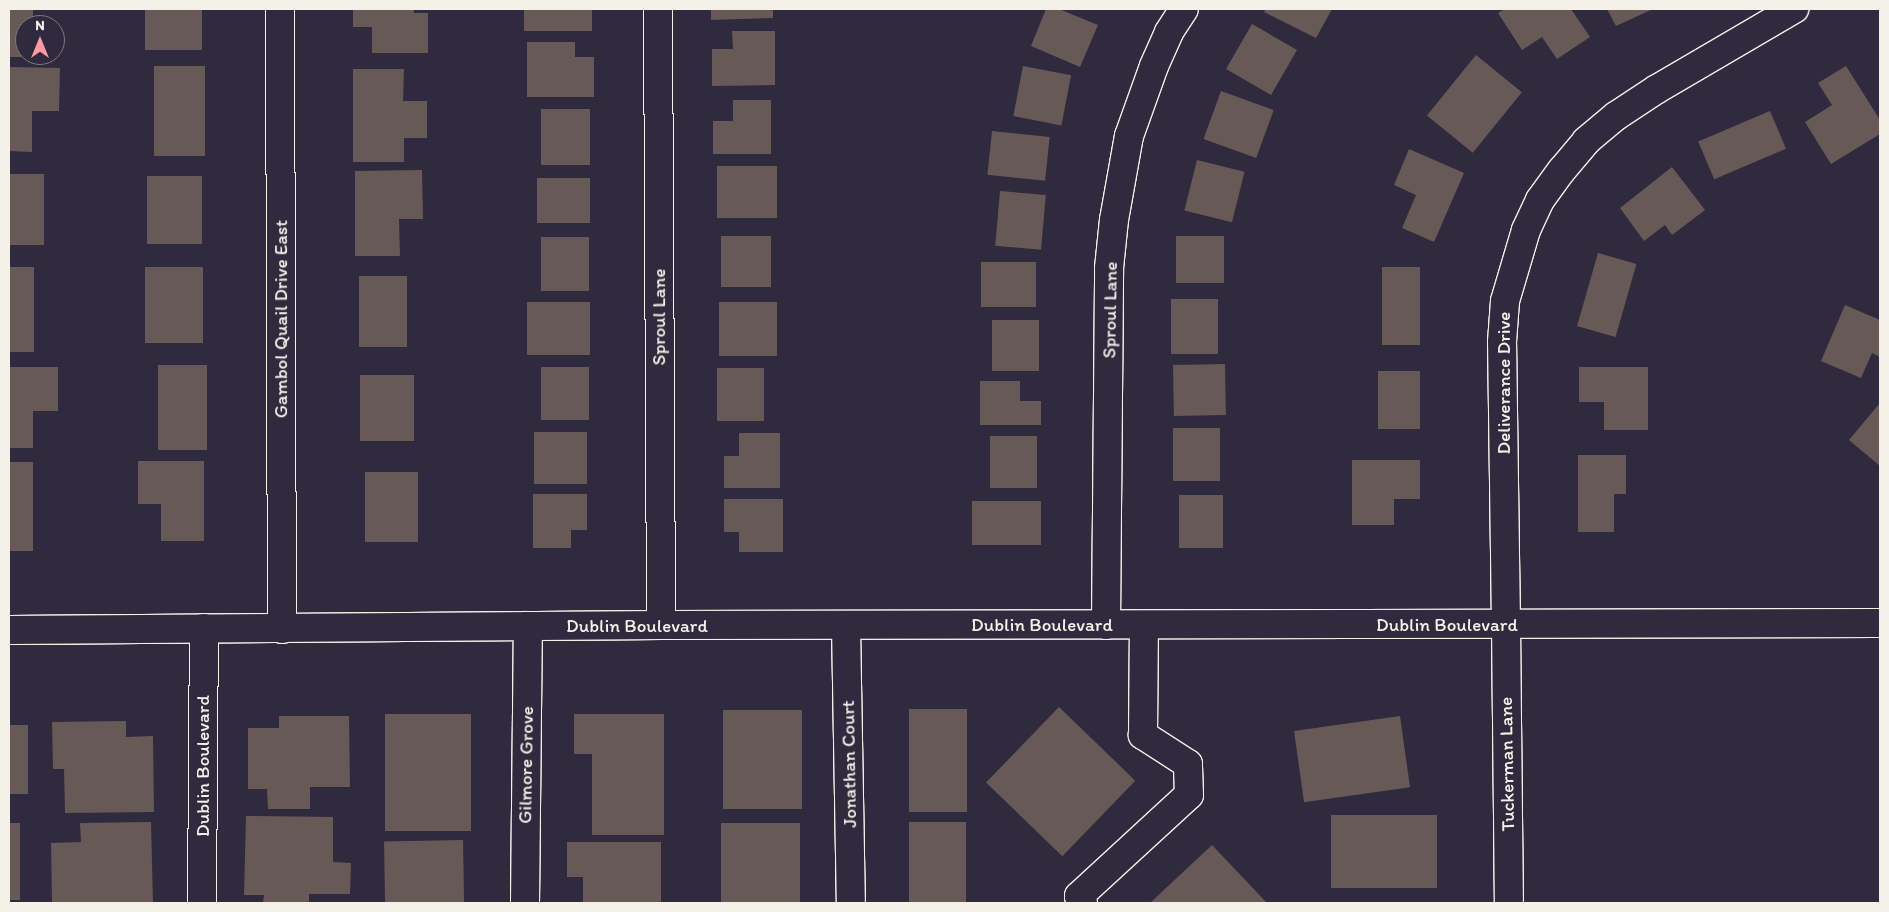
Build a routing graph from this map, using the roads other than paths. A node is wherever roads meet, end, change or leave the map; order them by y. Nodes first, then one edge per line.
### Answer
1 (280, 9) edge
2 (658, 9) edge
3 (1184, 9) edge
4 (1794, 9) edge
5 (1880, 622) edge
6 (661, 625) junction
7 (846, 625) junction
8 (1106, 625) junction
9 (1144, 625) junction
10 (1506, 625) junction
11 (528, 626) junction
12 (204, 628) junction
13 (282, 629) junction
14 (9, 630) edge
15 (202, 903) edge
16 (525, 903) edge
17 (850, 903) edge
18 (1083, 903) edge
19 (1509, 903) edge

1 - 13 street, Gambol Quail Drive East
2 - 6 street, Sproul Lane
3 - 8 street, Sproul Lane
4 - 10 street, Deliverance Drive
5 - 10 street, Dublin Boulevard
6 - 7 street, Dublin Boulevard
6 - 11 street, Dublin Boulevard
7 - 8 street, Dublin Boulevard
7 - 17 street, Jonathan Court
8 - 9 street, Dublin Boulevard
9 - 10 street, Dublin Boulevard
9 - 18 street
10 - 19 street, Tuckerman Lane
11 - 13 street, Dublin Boulevard
11 - 16 street, Gilmore Grove
12 - 13 street, Dublin Boulevard
12 - 14 street, Dublin Boulevard
12 - 15 street, Dublin Boulevard

